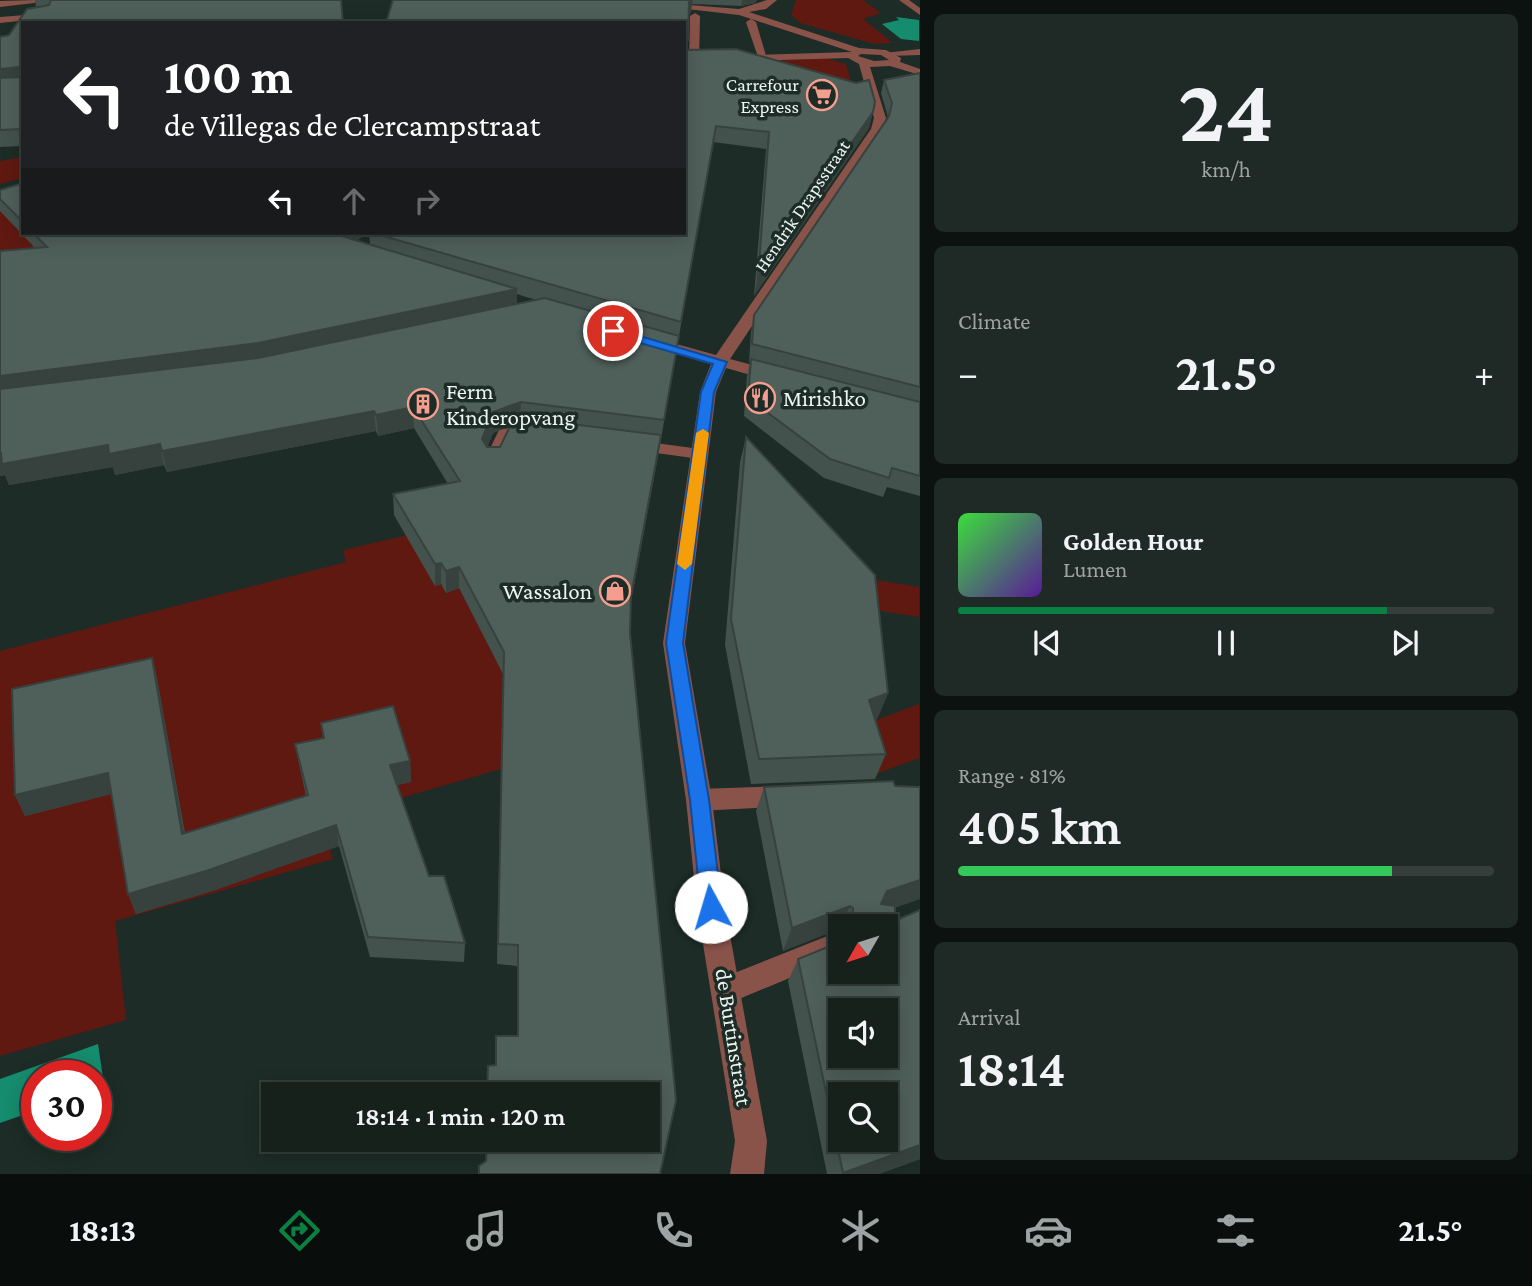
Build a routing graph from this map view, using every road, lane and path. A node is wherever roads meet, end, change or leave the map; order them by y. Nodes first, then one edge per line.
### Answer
1 (34, 0) edge
2 (43, 0) edge
3 (773, 0) edge
4 (903, 0) edge
5 (0, 4) edge
6 (660, 5) edge
7 (727, 9) junction
8 (919, 12) edge
9 (695, 16) dead end
10 (47, 19) edge
11 (0, 20) edge
12 (751, 22) dead end
13 (919, 52) edge
14 (858, 56) junction
15 (763, 57) junction
16 (890, 58) junction
17 (689, 60) edge
18 (919, 72) edge
19 (638, 339) edge
20 (720, 362) junction
21 (796, 382) edge
22 (547, 433) edge
23 (614, 442) edge
24 (700, 454) junction
25 (493, 461) edge
26 (809, 795) edge
27 (699, 800) junction
28 (828, 949) edge
29 (727, 990) junction
30 (747, 1174) edge

1 - 5 street
2 - 10 street
3 - 7 street
4 - 8 street
6 - 7 street
7 - 14 street
9 - 17 street
10 - 11 street
12 - 15 street
13 - 16 street
14 - 15 street
14 - 16 street
14 - 20 street, Hendrik Drapsstraat
15 - 17 street
16 - 18 street
19 - 20 street
20 - 21 street
20 - 24 street, de Burtinstraat
22 - 25 street
23 - 24 street
24 - 27 street, de Burtinstraat
26 - 27 street
27 - 29 street, de Burtinstraat
28 - 29 street
29 - 30 street, de Burtinstraat

